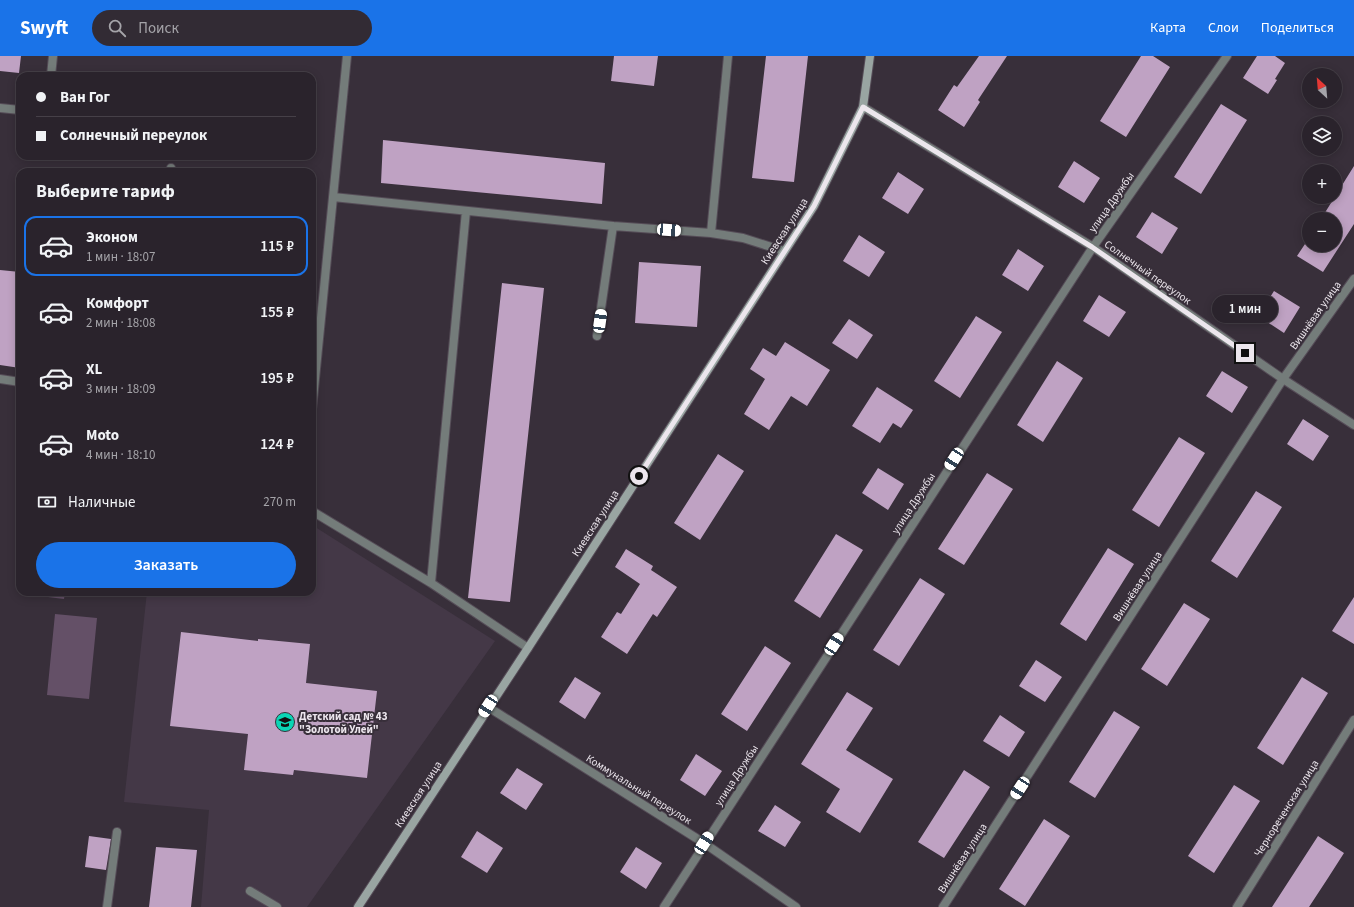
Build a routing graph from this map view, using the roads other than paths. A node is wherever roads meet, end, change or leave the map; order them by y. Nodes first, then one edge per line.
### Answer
1 (53, 56) edge
2 (347, 56) edge
3 (728, 56) edge
4 (870, 56) edge
5 (1227, 56) edge
6 (51, 72) edge
7 (863, 107) junction
8 (0, 108) edge
9 (16, 110) edge
10 (333, 197) junction
11 (466, 211) junction
12 (613, 226) junction
13 (711, 233) junction
14 (1092, 247) junction
15 (784, 251) junction
16 (1354, 279) edge
17 (598, 336) dead end
18 (316, 369) edge
19 (0, 379) edge
20 (1284, 379) junction
21 (16, 381) edge
22 (1354, 425) edge
23 (316, 513) edge
24 (431, 583) junction
25 (528, 648) junction
26 (488, 706) junction
27 (1354, 720) edge
28 (117, 832) dead end
29 (704, 843) junction
30 (250, 891) dead end
31 (107, 907) edge
32 (277, 907) edge
33 (358, 907) edge
34 (664, 907) edge
35 (796, 907) edge
36 (943, 907) edge
37 (1237, 907) edge

1 - 6 street
2 - 10 street
3 - 13 street
4 - 7 main road, Киевская улица
5 - 14 street, улица Дружбы
7 - 14 street, Солнечный переулок
7 - 15 main road, Киевская улица
8 - 9 street
10 - 11 street
10 - 18 street
11 - 12 street
11 - 24 street
12 - 13 street
12 - 17 street
13 - 15 street
14 - 20 street, Солнечный переулок
14 - 29 street, улица Дружбы
15 - 25 main road, Киевская улица
16 - 20 street, Вишнёвая улица
19 - 21 street
20 - 22 street, Солнечный переулок
20 - 36 street, Вишнёвая улица
23 - 24 street
24 - 25 street
25 - 26 main road, Киевская улица
26 - 29 street, Коммунальный переулок
26 - 33 main road, Киевская улица
27 - 37 street, Чернореченская улица
28 - 31 street
29 - 34 street, улица Дружбы
29 - 35 street, Коммунальный переулок
30 - 32 street

